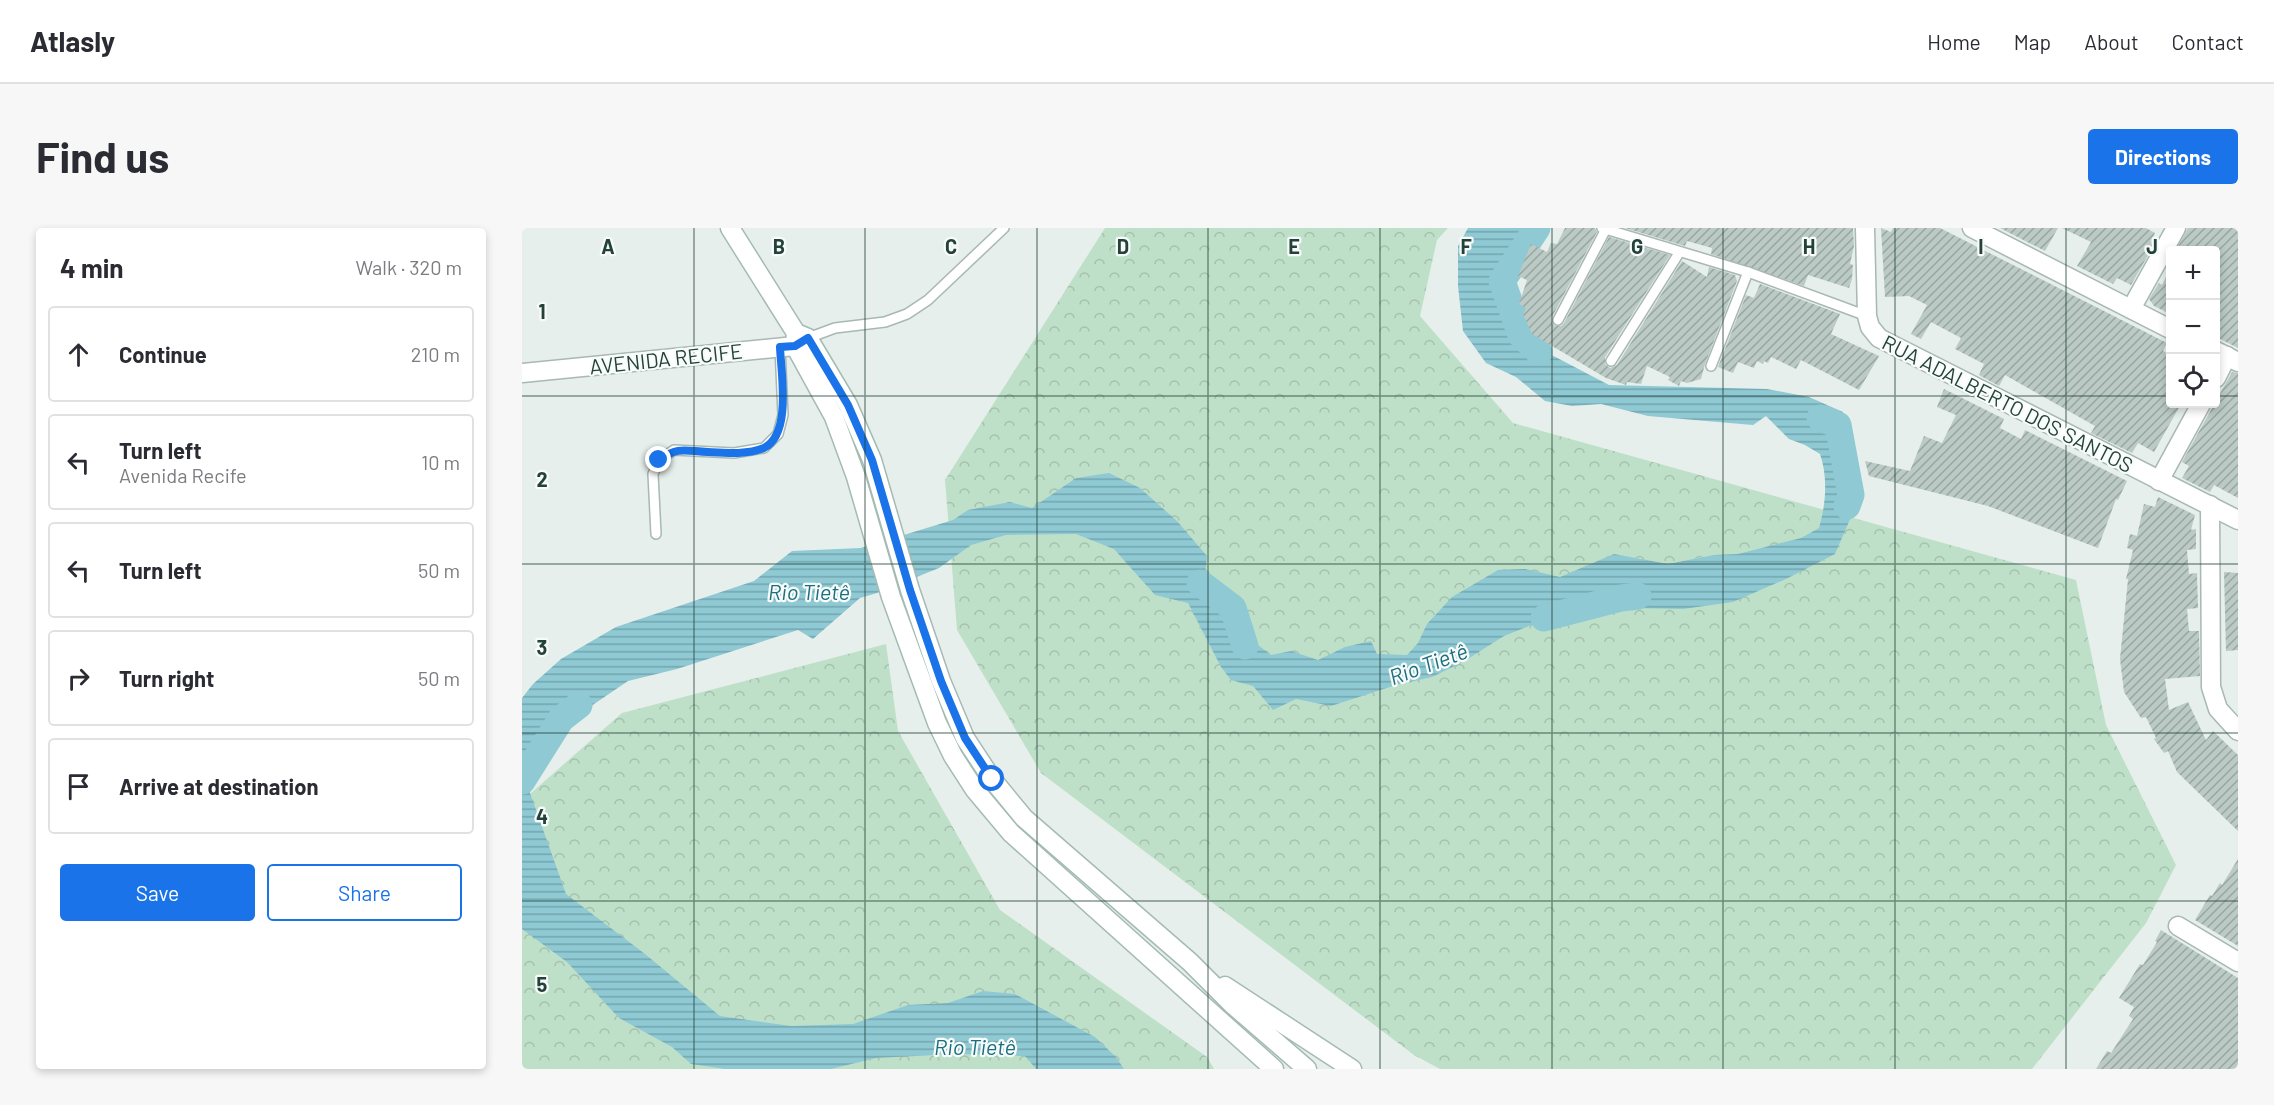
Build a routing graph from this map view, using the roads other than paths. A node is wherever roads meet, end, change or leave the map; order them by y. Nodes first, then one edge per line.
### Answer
1 (730, 228) edge
2 (1004, 228) edge
3 (1865, 228) edge
4 (1972, 228) edge
5 (2176, 228) edge
6 (1604, 229) edge
7 (1679, 253) junction
8 (1748, 272) junction
9 (2131, 309) junction
10 (1867, 316) junction
11 (1558, 320) dead end
12 (2166, 327) edge
13 (795, 341) junction
14 (2227, 356) edge
15 (1611, 361) dead end
16 (1711, 366) dead end
17 (2220, 370) edge
18 (522, 373) edge
19 (2199, 408) edge
20 (2159, 481) junction
21 (2210, 506) junction
22 (2238, 520) edge
23 (656, 534) dead end
24 (2238, 731) edge
25 (2178, 926) dead end
26 (1190, 962) junction
27 (2238, 963) edge
28 (1274, 1069) edge
29 (1307, 1069) edge
30 (1352, 1069) edge

1 - 13 main road
2 - 13 lane
3 - 10 main road, RUA ADALBERTO DOS SANTOS
4 - 9 main road
5 - 9 main road
6 - 7 lane
6 - 11 lane
7 - 8 lane
7 - 15 lane
8 - 10 lane
8 - 16 lane
9 - 12 main road
10 - 20 main road, RUA ADALBERTO DOS SANTOS
13 - 18 main road, AVENIDA RECIFE
13 - 23 lane
13 - 26 main road
13 - 28 main road
14 - 17 main road
19 - 20 main road
20 - 21 main road, RUA ADALBERTO DOS SANTOS
21 - 22 main road, RUA ADALBERTO DOS SANTOS
21 - 24 main road
25 - 27 main road
26 - 29 main road
26 - 30 main road

